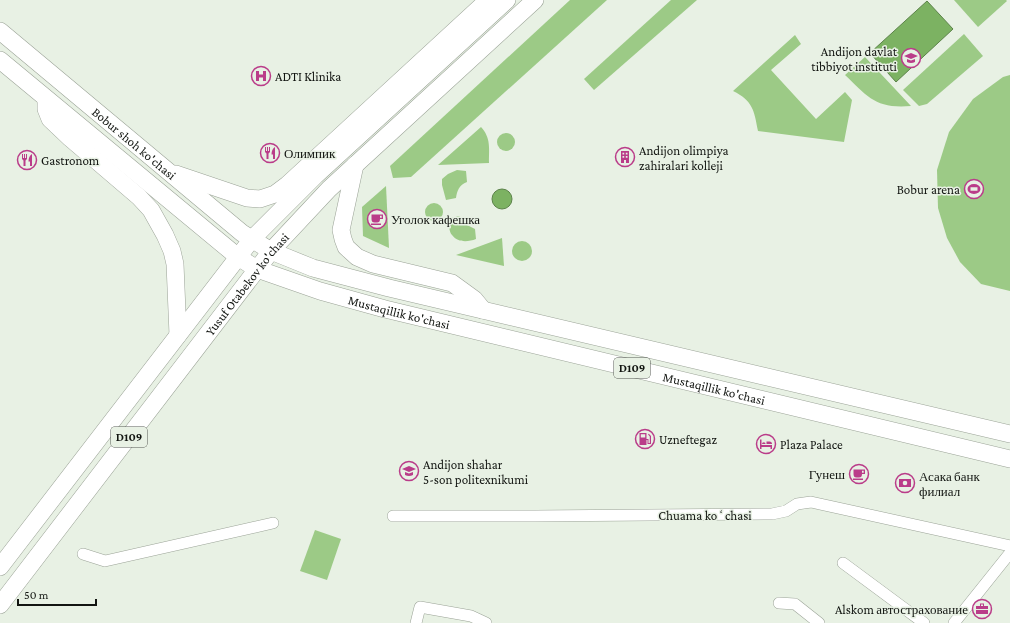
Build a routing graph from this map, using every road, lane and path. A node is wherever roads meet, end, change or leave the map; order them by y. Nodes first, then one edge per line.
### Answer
1 (488, 0) edge
2 (507, 0) edge
3 (535, 0) edge
4 (0, 31) edge
5 (0, 60) edge
6 (46, 99) junction
7 (355, 164) junction
8 (168, 171) junction
9 (252, 239) junction
10 (271, 251) junction
11 (238, 256) junction
12 (257, 269) junction
13 (483, 310) junction
14 (178, 335) junction
15 (1010, 434) edge
16 (1010, 459) edge
17 (393, 516) dead end
18 (273, 523) dead end
19 (1010, 546) edge
20 (1010, 553) edge
21 (83, 554) dead end
22 (843, 563) dead end
23 (0, 567) edge
24 (779, 603) dead end
25 (0, 605) edge
26 (416, 623) edge
27 (486, 623) edge
28 (819, 623) edge
29 (924, 623) edge
30 (954, 623) edge

1 - 8 main road
2 - 9 main road, Yusuf Otabekov ko'chasi
3 - 7 main road, Yusuf Otabekov ko'chasi
4 - 8 main road, Bobur shoh ko'chasi
5 - 6 main road, Bobur shoh ko'chasi
6 - 11 main road, Bobur shoh ko'chasi
6 - 14 main road
7 - 10 main road, Yusuf Otabekov ko'chasi
7 - 13 main road
8 - 9 main road, Bobur shoh ko'chasi
9 - 10 main road, Bobur shoh ko'chasi / D109
9 - 11 main road, Yusuf Otabekov ko'chasi / D109
10 - 12 main road, Yusuf Otabekov ko'chasi
10 - 13 main road, Mustaqillik ko'chasi / D109
11 - 12 main road, Bobur shoh ko'chasi
11 - 14 main road, Yusuf Otabekov ko'chasi / D109
12 - 16 main road, Mustaqillik ko'chasi / D109
12 - 25 main road, Yusuf Otabekov ko'chasi / D109
13 - 15 main road, Mustaqillik ko'chasi / D109
14 - 23 main road, Yusuf Otabekov ko'chasi / D109
17 - 19 street, Chuama koʻchasi
18 - 21 street
20 - 30 street
22 - 29 street
24 - 28 street
26 - 27 street

